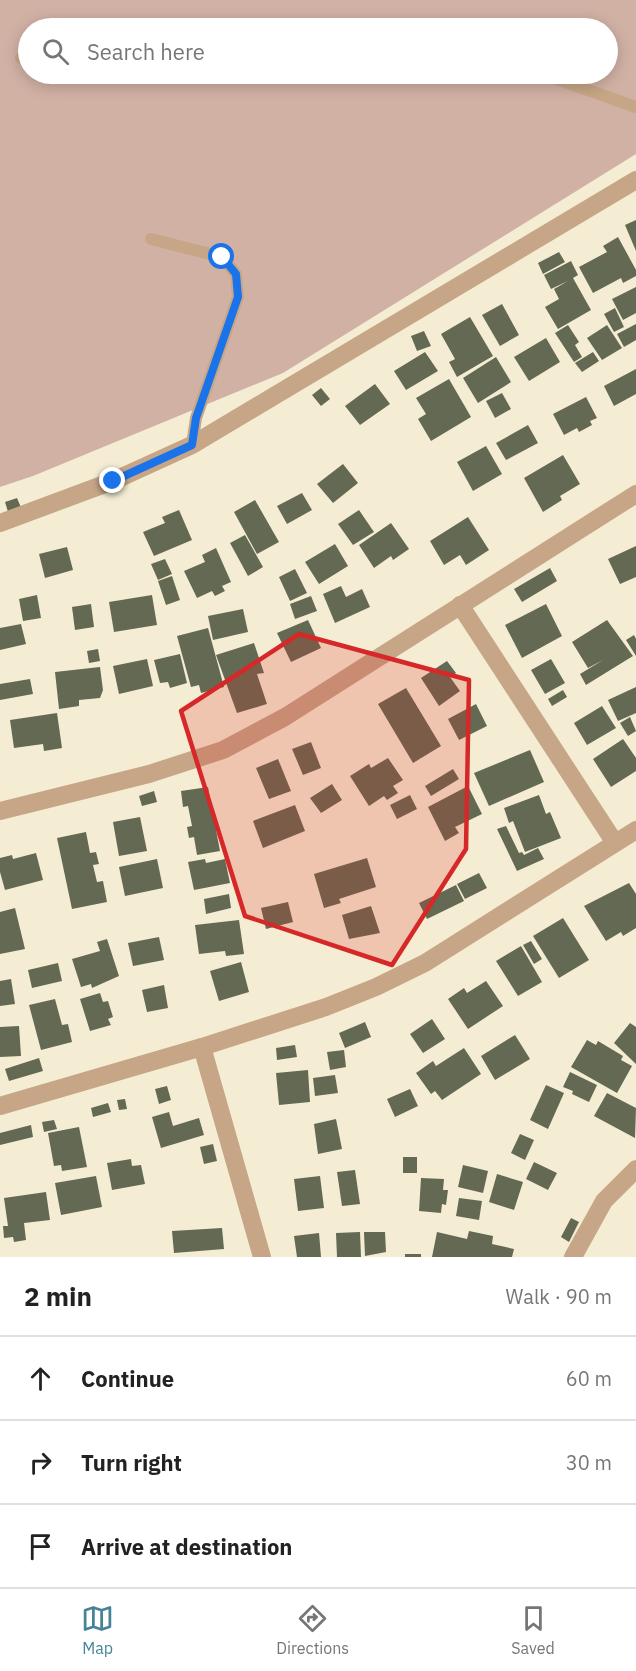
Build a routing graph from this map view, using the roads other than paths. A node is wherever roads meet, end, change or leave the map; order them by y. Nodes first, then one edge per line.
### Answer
1 (571, 84) edge
2 (636, 107) edge
3 (636, 180) edge
4 (151, 239) dead end
5 (192, 445) junction
6 (636, 494) edge
7 (0, 523) edge
8 (460, 605) junction
9 (0, 811) edge
10 (636, 830) edge
11 (615, 843) junction
12 (202, 1047) junction
13 (0, 1106) edge
14 (636, 1169) edge
15 (262, 1257) edge
16 (573, 1257) edge

1 - 2 lane
3 - 5 street
4 - 5 lane
5 - 7 street
6 - 8 street
8 - 9 street
8 - 11 street
10 - 11 street
11 - 12 street
12 - 13 street
12 - 15 street
14 - 16 street

